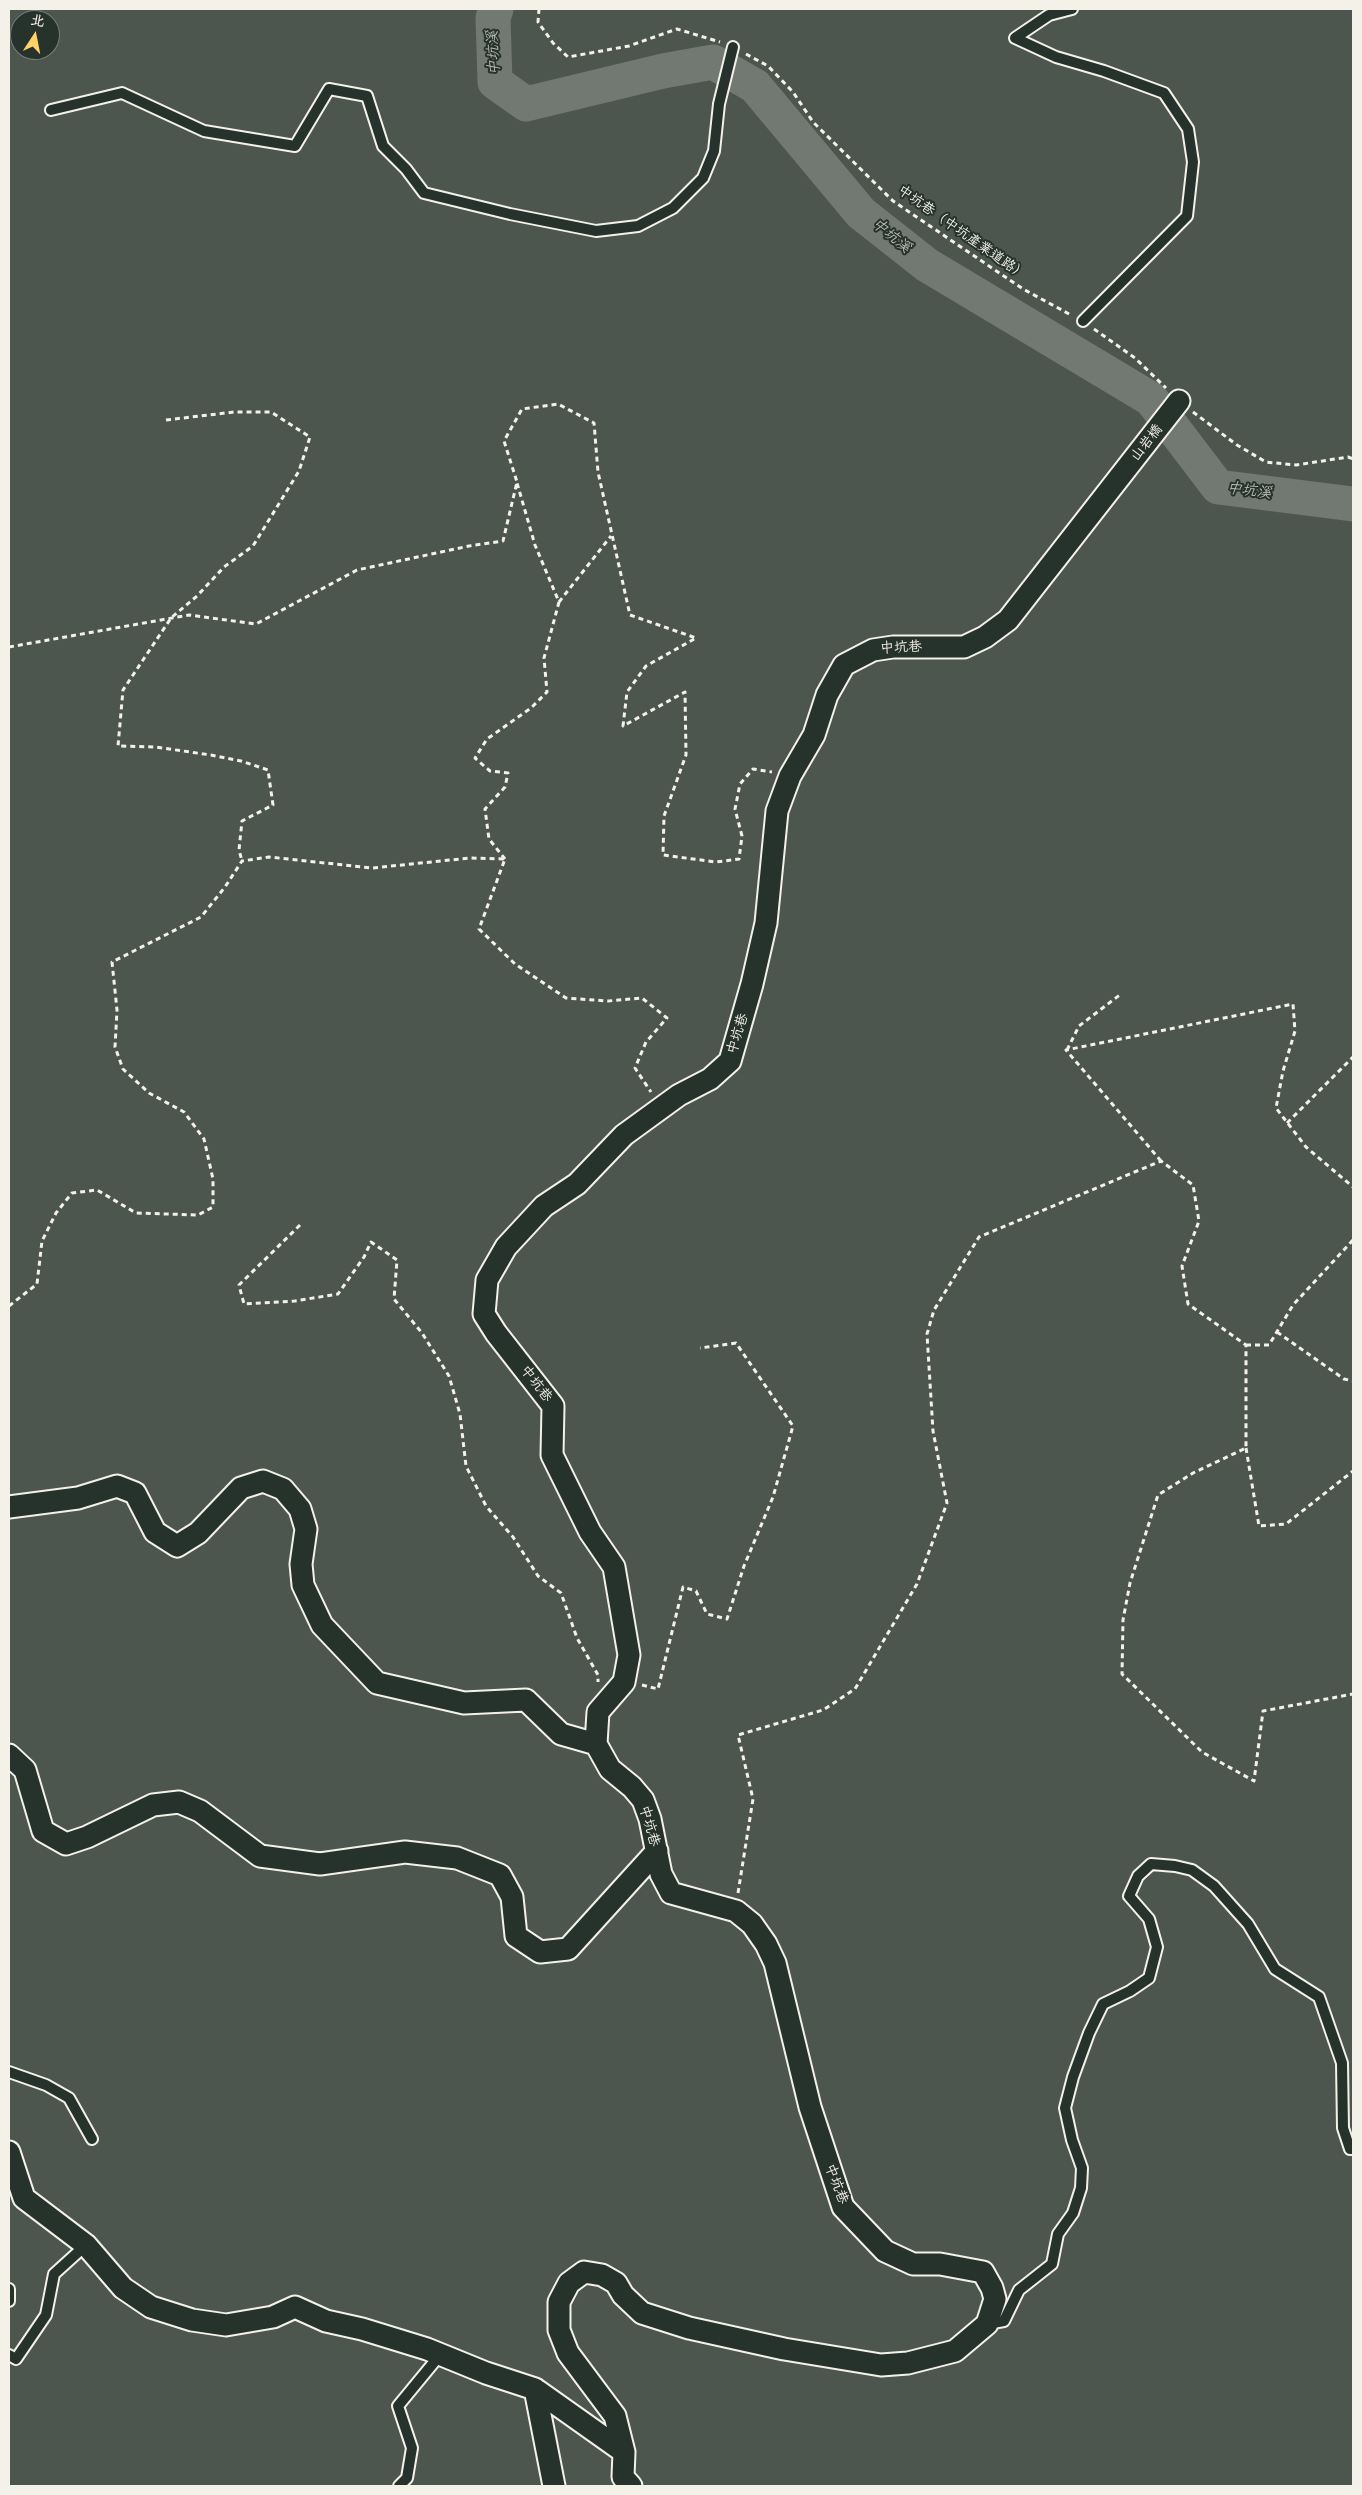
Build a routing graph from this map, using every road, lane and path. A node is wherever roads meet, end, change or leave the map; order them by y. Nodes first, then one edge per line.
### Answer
1 (539, 9) edge
2 (1072, 9) edge
3 (732, 47) junction
4 (51, 110) dead end
5 (1083, 321) junction
6 (1179, 401) junction
7 (166, 420) dead end
8 (1353, 459) edge
9 (517, 482) junction
10 (1115, 484) joint
11 (611, 536) junction
12 (559, 602) junction
13 (171, 618) junction
14 (9, 647) edge
15 (790, 776) junction
16 (505, 859) junction
17 (242, 861) junction
18 (1121, 994) dead end
19 (1066, 1050) junction
20 (1353, 1057) edge
21 (662, 1108) junction
22 (1287, 1123) junction
23 (1161, 1161) junction
24 (1353, 1187) edge
25 (300, 1225) dead end
26 (1353, 1240) edge
27 (9, 1306) edge
28 (1277, 1332) junction
29 (1246, 1345) junction
30 (700, 1348) dead end
31 (1353, 1381) edge
32 (1246, 1448) junction
33 (1353, 1471) edge
34 (9, 1507) edge
35 (624, 1682) junction
36 (1353, 1694) edge
37 (598, 1712) junction
38 (596, 1744) junction
39 (9, 1756) edge
40 (656, 1851) junction
41 (736, 1911) junction
42 (9, 2072) edge
43 (92, 2139) dead end
44 (1353, 2149) edge
45 (9, 2152) edge
46 (86, 2245) junction
47 (9, 2289) edge
48 (9, 2302) edge
49 (987, 2324) junction
50 (440, 2354) junction
51 (9, 2355) edge
52 (535, 2389) junction
53 (624, 2452) junction
54 (399, 2486) edge
55 (554, 2486) edge
56 (630, 2486) edge

1 - 3 path, 中坑巷（中坑產業道路）
2 - 5 lane
3 - 4 lane
3 - 5 path, 中坑巷（中坑產業道路）
5 - 6 path, 中坑巷（中坑產業道路）
6 - 8 path, 中坑巷（中坑產業道路）
6 - 10 street, 山岩橋
7 - 13 path
9 - 11 path
9 - 12 path
9 - 13 path
10 - 15 street, 中坑巷
11 - 12 path
11 - 15 path
12 - 16 path
13 - 14 path
13 - 17 path
15 - 21 street, 中坑巷
16 - 17 path
16 - 21 path
17 - 27 path
18 - 19 path
19 - 22 path
19 - 23 path
20 - 22 path
21 - 35 street, 中坑巷
22 - 24 path
23 - 29 path
23 - 41 path
25 - 37 path
26 - 28 path
28 - 29 path
28 - 31 path
29 - 32 path
30 - 35 path
32 - 33 path
32 - 36 path
34 - 38 street
35 - 37 street
37 - 38 street
38 - 40 street, 中坑巷
39 - 40 street
40 - 41 street, 中坑巷
41 - 49 street, 中坑巷
42 - 43 lane
44 - 49 lane
45 - 46 street
46 - 50 street
46 - 51 lane
47 - 48 lane
49 - 53 street
50 - 52 street
50 - 54 lane
52 - 53 street
52 - 55 street
53 - 56 street

